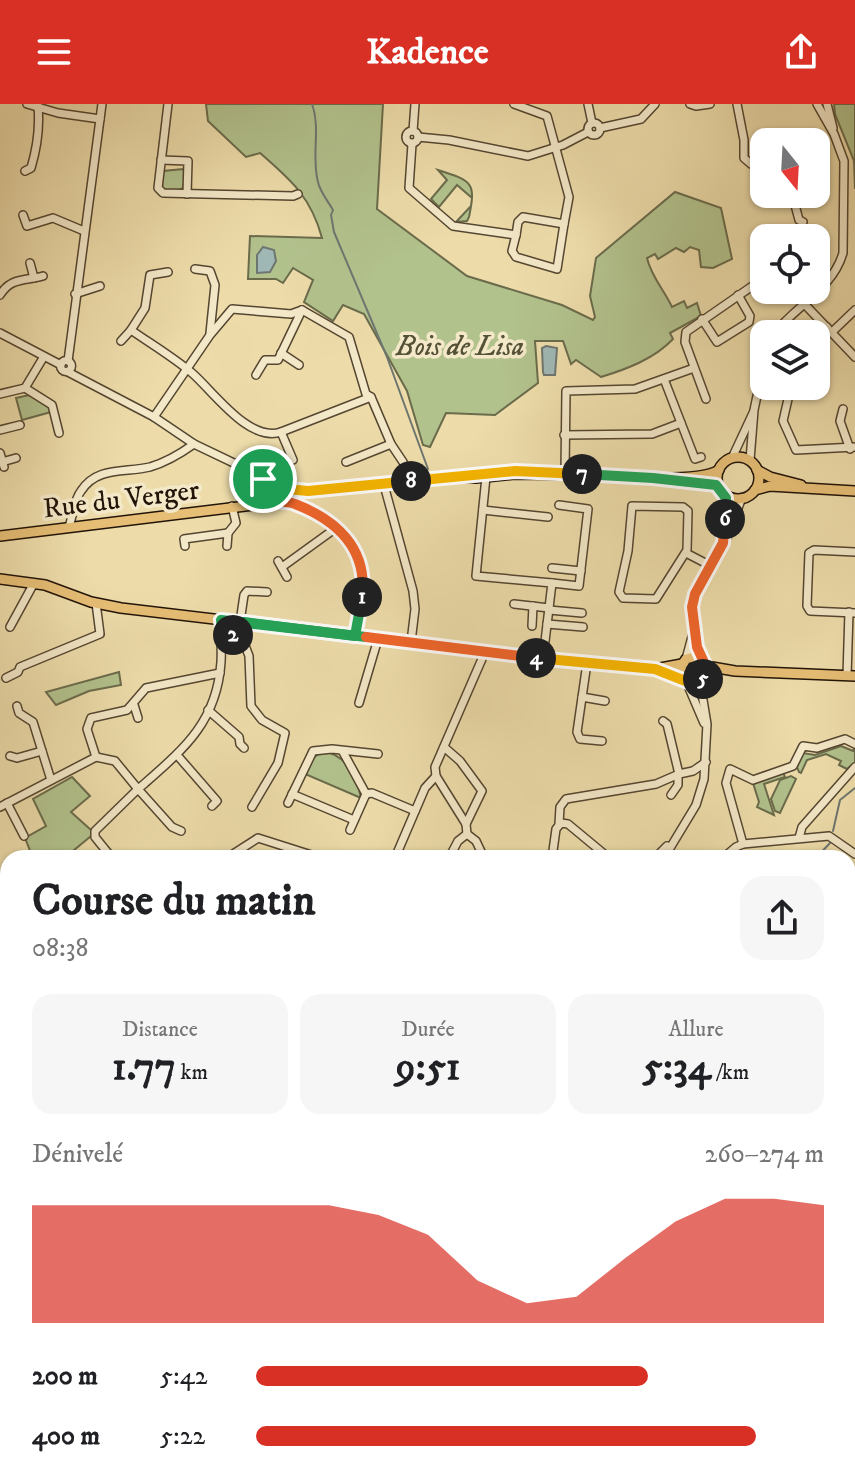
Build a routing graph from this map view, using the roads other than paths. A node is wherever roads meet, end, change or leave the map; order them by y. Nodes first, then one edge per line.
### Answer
1 (27, 104) edge
2 (102, 104) edge
3 (168, 104) edge
4 (415, 104) edge
5 (514, 104) edge
6 (588, 104) edge
7 (655, 104) edge
8 (690, 104) edge
9 (710, 104) edge
10 (736, 104) edge
11 (817, 104) edge
12 (827, 104) edge
13 (38, 106) edge
14 (100, 119) junction
15 (596, 125) junction
16 (834, 134) junction
17 (414, 137) junction
18 (555, 148) junction
19 (161, 160) junction
20 (750, 163) edge
21 (25, 171) dead end
22 (187, 194) junction
23 (298, 194) dead end
24 (23, 215) dead end
25 (564, 224) junction
26 (84, 231) junction
27 (516, 235) junction
28 (30, 263) dead end
29 (195, 269) dead end
30 (557, 269) junction
31 (168, 272) dead end
32 (23, 279) junction
33 (830, 279) edge
34 (556, 280) dead end
35 (3, 284) edge
36 (750, 287) edge
37 (26, 289) dead end
38 (75, 294) junction
39 (0, 295) edge
40 (738, 295) junction
41 (95, 297) dead end
42 (213, 302) junction
43 (805, 304) joint
44 (232, 309) junction
45 (302, 310) junction
46 (855, 310) edge
47 (702, 319) junction
48 (788, 320) edge
49 (820, 320) edge
50 (131, 330) junction
51 (830, 330) joint
52 (0, 333) edge
53 (210, 335) junction
54 (121, 341) dead end
55 (281, 353) junction
56 (855, 357) edge
57 (43, 358) junction
58 (299, 365) dead end
59 (67, 366) junction
60 (694, 368) junction
61 (187, 370) junction
62 (256, 375) dead end
63 (664, 379) junction
64 (25, 388) junction
65 (0, 394) edge
66 (371, 397) junction
67 (706, 399) dead end
68 (756, 400) edge
69 (788, 400) edge
70 (843, 409) dead end
71 (754, 410) junction
72 (154, 417) junction
73 (681, 423) junction
74 (20, 425) dead end
75 (0, 430) edge
76 (281, 432) junction
77 (59, 433) dead end
78 (564, 435) junction
79 (194, 444) junction
80 (391, 444) junction
81 (853, 448) edge
82 (0, 453) edge
83 (701, 457) dead end
84 (16, 458) dead end
85 (732, 458) junction
86 (293, 460) dead end
87 (750, 460) junction
88 (346, 462) dead end
89 (403, 462) dead end
90 (719, 470) junction
91 (757, 470) junction
92 (565, 472) junction
93 (595, 475) junction
94 (459, 476) junction
95 (486, 477) junction
96 (653, 478) junction
97 (384, 485) junction
98 (812, 488) junction
99 (722, 490) junction
100 (755, 490) junction
101 (855, 491) edge
102 (283, 495) junction
103 (742, 498) junction
104 (559, 505) dead end
105 (232, 506) junction
106 (483, 510) junction
107 (548, 517) dead end
108 (69, 527) junction
109 (336, 528) junction
110 (228, 533) junction
111 (0, 536) edge
112 (723, 543) junction
113 (185, 546) dead end
114 (227, 546) dead end
115 (855, 552) edge
116 (686, 553) junction
117 (711, 566) junction
118 (552, 568) dead end
119 (581, 571) junction
120 (287, 577) dead end
121 (0, 579) edge
122 (34, 583) junction
123 (552, 583) junction
124 (267, 592) dead end
125 (96, 603) junction
126 (514, 604) dead end
127 (533, 606) junction
128 (549, 609) junction
129 (852, 612) edge
130 (582, 613) dead end
131 (221, 620) junction
132 (242, 622) junction
133 (547, 624) junction
134 (532, 626) dead end
135 (10, 627) dead end
136 (583, 627) dead end
137 (693, 631) junction
138 (223, 635) junction
139 (241, 635) junction
140 (355, 636) junction
141 (378, 639) junction
142 (411, 642) junction
143 (485, 652) junction
144 (543, 658) junction
145 (684, 662) junction
146 (587, 663) junction
147 (703, 663) junction
148 (655, 669) junction
149 (735, 671) junction
150 (220, 673) junction
151 (851, 676) edge
152 (6, 678) dead end
153 (703, 679) junction
154 (684, 680) junction
155 (582, 697) junction
156 (605, 701) dead end
157 (359, 703) dead end
158 (134, 705) junction
159 (17, 706) dead end
160 (208, 710) junction
161 (138, 718) dead end
162 (663, 721) dead end
163 (706, 729) junction
164 (602, 741) dead end
165 (855, 744) edge
166 (444, 747) junction
167 (244, 748) dead end
168 (42, 751) junction
169 (343, 752) junction
170 (378, 754) dead end
171 (177, 755) junction
172 (10, 756) dead end
173 (96, 757) junction
174 (706, 762) junction
175 (855, 767) edge
176 (693, 771) junction
177 (436, 776) junction
178 (678, 776) junction
179 (704, 779) junction
180 (51, 780) junction
181 (138, 789) junction
182 (292, 794) junction
183 (366, 794) junction
184 (671, 795) dead end
185 (288, 803) dead end
186 (4, 805) edge
187 (212, 806) dead end
188 (252, 807) dead end
189 (415, 811) junction
190 (354, 820) junction
191 (466, 824) junction
192 (559, 824) junction
193 (350, 830) dead end
194 (181, 831) dead end
195 (467, 834) junction
196 (24, 836) dead end
197 (799, 838) junction
198 (672, 842) junction
199 (743, 844) junction
200 (106, 850) edge
201 (238, 850) edge
202 (293, 850) edge
203 (398, 850) edge
204 (453, 850) edge
205 (480, 850) edge
206 (554, 850) edge
207 (599, 850) edge
208 (664, 850) edge
209 (668, 850) edge
210 (732, 850) edge
211 (849, 850) edge

1 - 13 street
2 - 14 street
3 - 19 street
4 - 17 street
5 - 18 street
6 - 15 street
7 - 15 street
8 - 9 street
10 - 20 street
11 - 16 street
12 - 16 street
13 - 14 street
13 - 21 street
14 - 26 street
15 - 18 street
16 - 33 street
17 - 18 street
17 - 27 street
18 - 25 street
19 - 22 street
19 - 22 street
22 - 23 street
24 - 26 street
25 - 27 street
25 - 30 street
26 - 38 street
27 - 30 street
28 - 32 street
29 - 42 street
30 - 34 street
31 - 50 street
32 - 35 street
32 - 37 street
35 - 39 street
36 - 40 street
38 - 41 street
38 - 59 street
40 - 47 street
40 - 47 street
42 - 44 street
42 - 53 street
43 - 48 street
43 - 49 street
44 - 45 street
44 - 53 street
45 - 55 street
45 - 66 street
46 - 51 street
47 - 60 street
50 - 54 street
50 - 61 street
51 - 56 street
52 - 57 street
53 - 61 street
55 - 58 street
55 - 62 street
57 - 59 street
57 - 64 street
59 - 72 street
60 - 63 street
60 - 67 street
61 - 72 street
61 - 76 street
63 - 73 street
63 - 78 street
64 - 65 street
64 - 77 street
66 - 76 street
66 - 80 street
68 - 71 street
69 - 81 street
70 - 81 street
71 - 85 street
71 - 87 street
72 - 79 street
73 - 78 street
73 - 83 street
74 - 75 street
76 - 86 street
78 - 92 street
79 - 102 street
79 - 108 street
80 - 88 street
80 - 89 street
82 - 84 street
85 - 87 main road
85 - 90 main road
87 - 91 main road
90 - 96 main road
90 - 99 main road
91 - 98 main road
91 - 100 main road
92 - 93 main road
92 - 94 main road
93 - 95 main road, Rue du Verger
93 - 96 main road
94 - 95 main road, Rue du Verger
94 - 97 main road, Rue du Verger
95 - 106 street
96 - 99 main road
97 - 102 main road, Rue du Verger
97 - 142 street
98 - 100 main road
98 - 101 main road
99 - 103 main road
99 - 112 street
100 - 103 main road
102 - 105 main road, Rue du Verger
102 - 109 street
103 - 112 street
104 - 119 street
105 - 108 main road, Rue du Verger
105 - 110 street
106 - 107 street
106 - 123 street
108 - 111 main road, Rue du Verger
109 - 120 street
109 - 140 street
110 - 113 street
110 - 114 street
112 - 117 street
115 - 129 street
116 - 116 street
116 - 117 street
117 - 137 street
118 - 119 street
119 - 123 street
121 - 122 main road
122 - 125 main road
122 - 135 street
123 - 128 street
124 - 132 street
125 - 131 main road
125 - 152 street
126 - 127 street
127 - 128 street
127 - 134 street
128 - 130 street
128 - 133 street
129 - 151 street
131 - 132 main road
131 - 138 street
132 - 139 street
132 - 140 main road
133 - 136 street
133 - 144 street
137 - 145 street
137 - 147 street
138 - 139 street
138 - 150 street
139 - 188 street
140 - 141 main road
141 - 142 main road
141 - 157 street
142 - 143 main road
143 - 144 main road
143 - 166 street
144 - 146 main road
145 - 147 main road
145 - 148 main road
145 - 154 main road
146 - 148 main road
146 - 155 street
147 - 149 main road
147 - 153 main road
148 - 154 main road
149 - 151 main road
149 - 153 main road
150 - 158 street
150 - 160 street
153 - 154 main road
153 - 163 street
154 - 163 street
155 - 156 street
155 - 164 street
158 - 161 street
158 - 173 street
159 - 168 street
160 - 167 street
160 - 171 street
162 - 178 street
163 - 174 street
165 - 199 street
166 - 177 street
166 - 191 street
168 - 172 street
168 - 180 street
169 - 170 street
169 - 182 street
169 - 183 street
171 - 181 street
171 - 187 street
173 - 180 street
173 - 181 street
174 - 176 street
174 - 179 street
175 - 197 street
176 - 178 street
176 - 179 street
177 - 189 street
177 - 191 street
178 - 184 street
178 - 192 street
179 - 198 street
180 - 186 street
181 - 194 street
181 - 200 street
182 - 185 street
182 - 190 street
183 - 189 street
183 - 190 street
186 - 196 street
189 - 203 street
190 - 193 street
191 - 195 street
192 - 206 street
192 - 207 street
195 - 204 street
195 - 205 street
197 - 199 street
197 - 211 street
198 - 208 street
198 - 209 street
199 - 210 street
201 - 202 street

